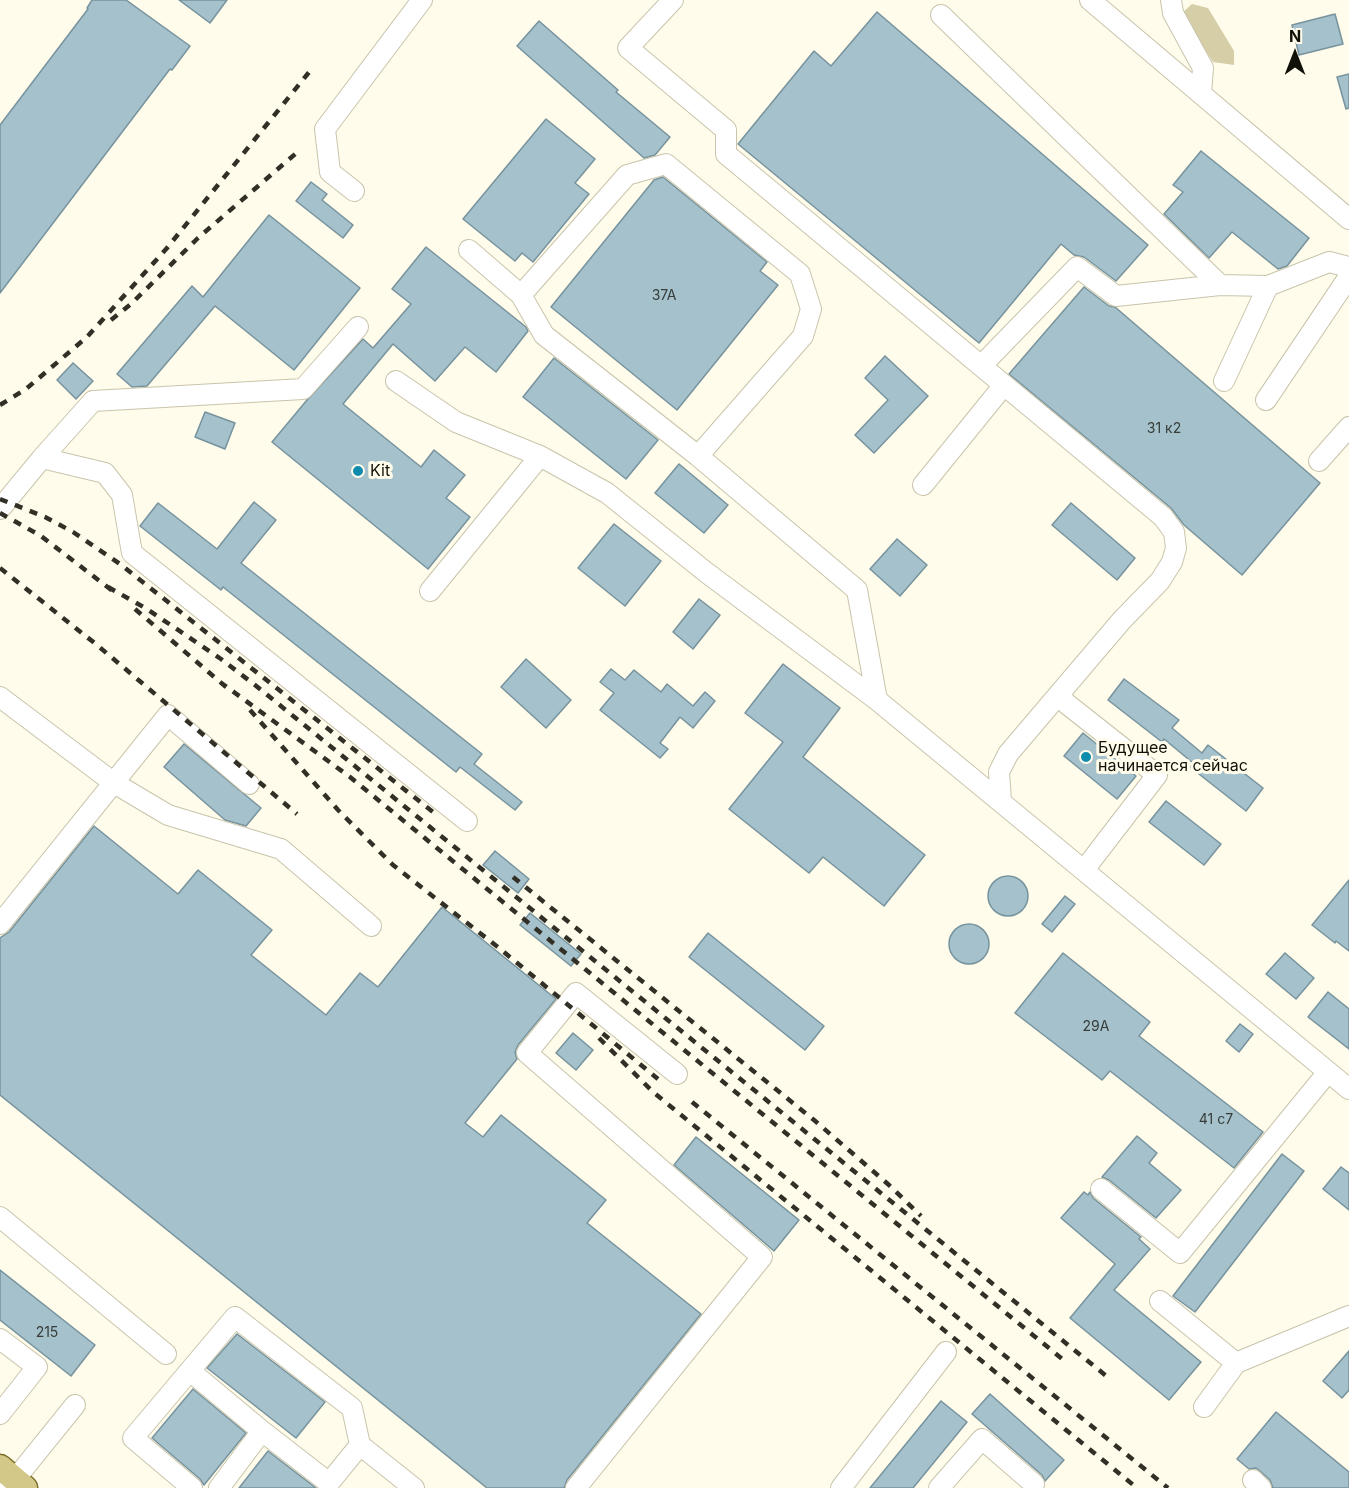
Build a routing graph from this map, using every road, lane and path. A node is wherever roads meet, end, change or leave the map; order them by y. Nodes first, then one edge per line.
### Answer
1 (422, 0) edge
2 (673, 0) edge
3 (1090, 0) edge
4 (1171, 0) edge
5 (941, 15) dead end
6 (1201, 94) junction
7 (354, 191) dead end
8 (1349, 219) edge
9 (469, 250) dead end
10 (1349, 275) edge
11 (1220, 285) junction
12 (1268, 286) junction
13 (521, 295) junction
14 (358, 327) dead end
15 (981, 366) junction
16 (396, 381) dead end
17 (1224, 381) dead end
18 (1004, 385) junction
19 (1266, 400) dead end
20 (1349, 427) edge
21 (540, 456) junction
22 (698, 456) junction
23 (42, 458) junction
24 (1319, 461) dead end
25 (923, 485) dead end
26 (0, 509) edge
27 (430, 591) dead end
28 (1058, 695) junction
29 (0, 697) edge
30 (877, 699) junction
31 (114, 783) junction
32 (249, 784) dead end
33 (1001, 801) junction
34 (467, 821) dead end
35 (1084, 870) junction
36 (0, 924) edge
37 (370, 926) dead end
38 (1328, 1071) junction
39 (677, 1074) dead end
40 (1349, 1089) edge
41 (1101, 1189) dead end
42 (0, 1217) edge
43 (1160, 1301) dead end
44 (1349, 1316) edge
45 (0, 1339) edge
46 (946, 1352) dead end
47 (166, 1354) dead end
48 (1236, 1362) junction
49 (190, 1371) junction
50 (75, 1405) dead end
51 (1204, 1407) dead end
52 (0, 1414) edge
53 (262, 1431) junction
54 (360, 1445) junction
55 (12, 1481) edge
56 (1034, 1484) dead end
57 (327, 1486) edge
58 (192, 1488) edge
59 (219, 1488) edge
60 (414, 1488) edge
61 (576, 1488) edge
62 (841, 1488) edge
63 (939, 1488) edge

1 - 7 lane
2 - 15 lane
3 - 6 lane
4 - 6 lane
5 - 11 lane
6 - 8 lane
9 - 13 lane
10 - 12 lane
10 - 19 lane
11 - 12 lane
11 - 15 lane
12 - 17 lane
13 - 22 lane
13 - 22 lane
14 - 23 lane
15 - 18 lane
16 - 21 lane
18 - 25 lane
18 - 28 lane
20 - 24 lane
21 - 27 lane
21 - 30 lane
22 - 30 lane
23 - 26 lane
23 - 34 lane
28 - 33 lane
28 - 35 lane
29 - 31 lane
30 - 33 lane
31 - 32 lane
31 - 36 lane
31 - 37 lane
33 - 35 lane
35 - 38 lane
38 - 40 lane
38 - 41 lane
39 - 61 lane
42 - 47 lane
43 - 48 lane
44 - 48 lane
45 - 52 lane
46 - 62 lane
48 - 51 lane
49 - 53 lane
49 - 54 lane
49 - 58 lane
50 - 55 lane
53 - 57 lane
53 - 59 lane
54 - 57 lane
54 - 60 lane
56 - 63 lane

